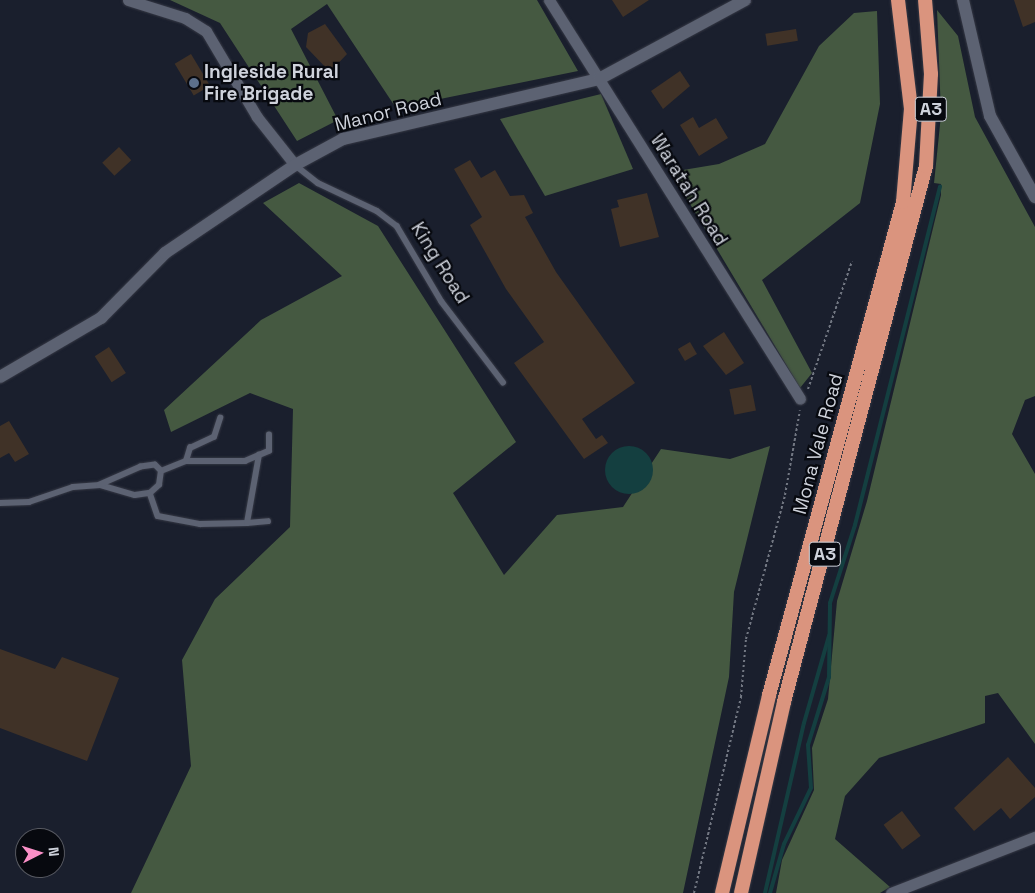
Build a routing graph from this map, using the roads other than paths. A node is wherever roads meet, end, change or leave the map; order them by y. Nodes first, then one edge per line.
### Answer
1 (128, 0) edge
2 (549, 0) edge
3 (745, 0) edge
4 (898, 0) edge
5 (925, 0) edge
6 (963, 0) edge
7 (599, 79) junction
8 (295, 165) junction
9 (1035, 197) edge
10 (0, 377) edge
11 (503, 382) dead end
12 (803, 399) road end
13 (220, 418) dead end
14 (269, 435) dead end
15 (259, 455) junction
16 (186, 461) junction
17 (161, 471) junction
18 (100, 484) junction
19 (150, 493) junction
20 (0, 503) edge
21 (268, 521) dead end
22 (247, 523) junction
23 (1035, 837) edge
24 (722, 893) edge
25 (741, 893) edge
26 (891, 893) edge

1 - 8 street, King Road
2 - 7 street, Waratah Road
3 - 7 street, Manor Road
4 - 24 highway, Mona Vale Road / A3
5 - 25 highway, Mona Vale Road / A3
6 - 9 street
7 - 8 street, Manor Road
7 - 12 street, Waratah Road
8 - 10 street, Manor Road
8 - 11 lane, King Road
13 - 16 lane
14 - 15 lane
15 - 16 lane
15 - 22 lane
16 - 17 lane
17 - 18 lane
17 - 19 lane
18 - 19 lane
18 - 20 lane
19 - 22 lane
21 - 22 lane
23 - 26 street

